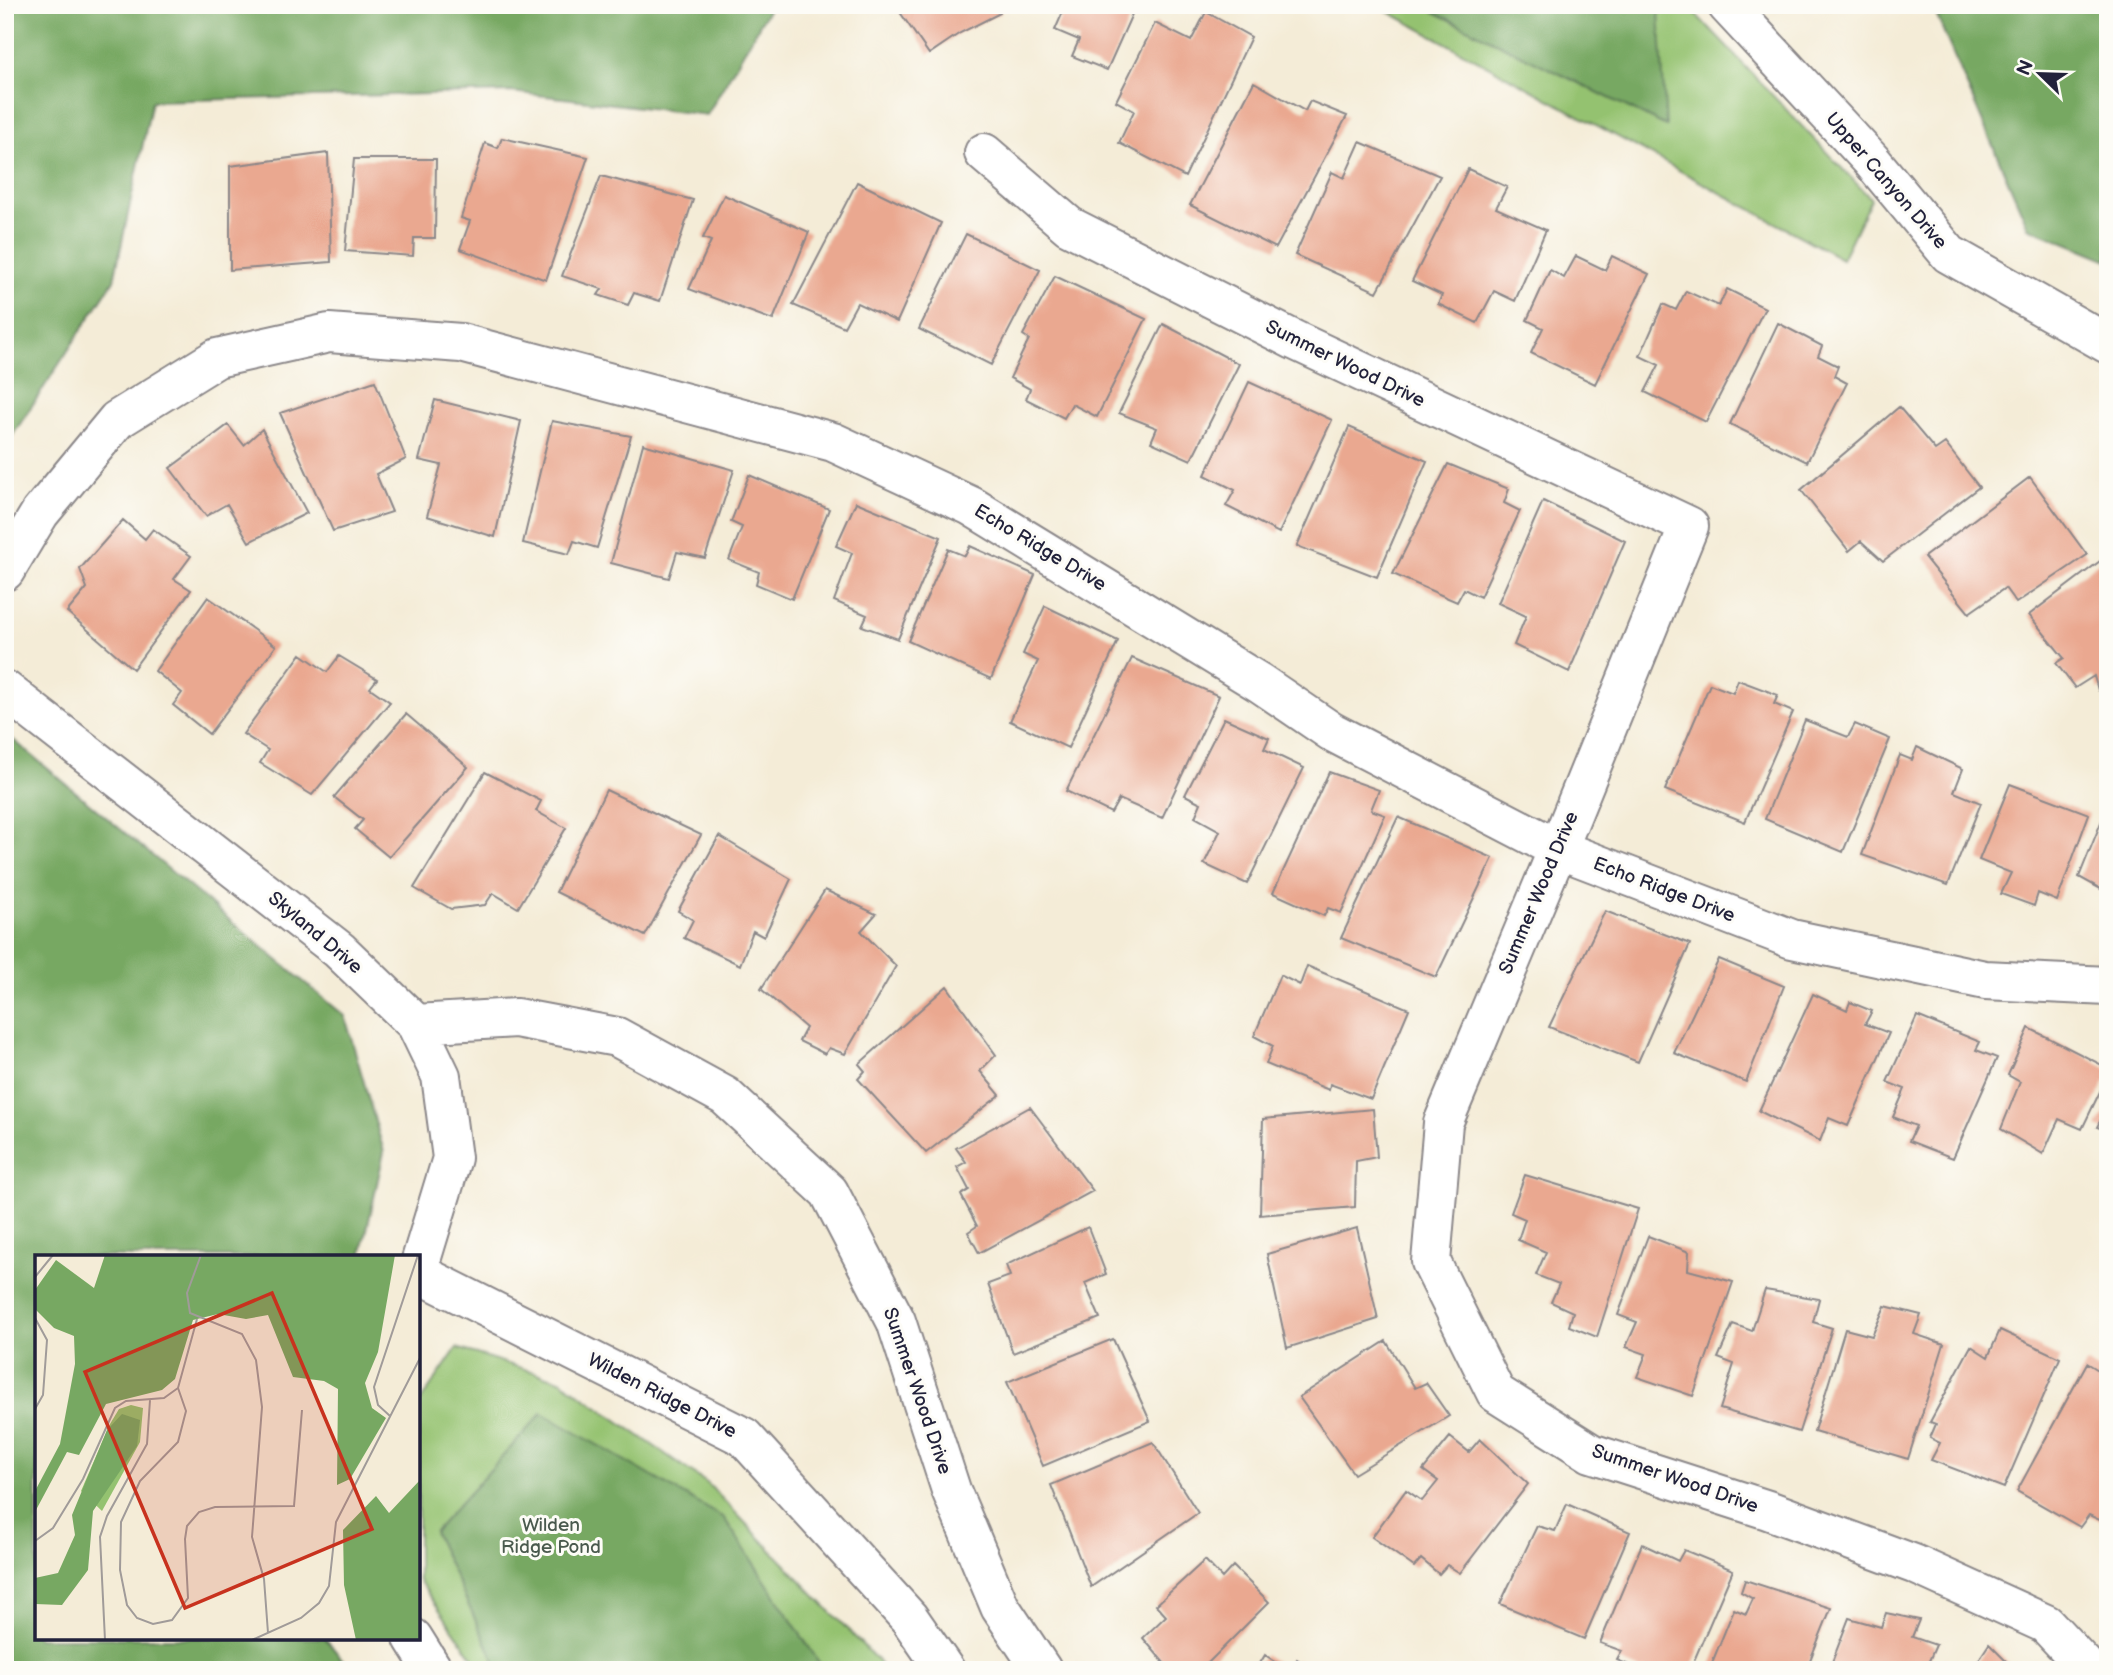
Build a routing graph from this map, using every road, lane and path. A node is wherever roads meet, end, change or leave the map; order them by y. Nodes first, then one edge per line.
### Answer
1 (1727, 5) edge
2 (985, 153) dead end
3 (2108, 344) edge
4 (5, 571) edge
5 (5, 690) edge
6 (1558, 849) junction
7 (2108, 986) edge
8 (416, 1024) junction
9 (420, 1264) edge
10 (420, 1272) edge
11 (414, 1640) edge
12 (433, 1670) edge
13 (945, 1670) edge
14 (1042, 1670) edge
15 (2089, 1670) edge

1 - 3 street, Upper Canyon Drive
2 - 6 street, Summer Wood Drive
4 - 6 street, Echo Ridge Drive
5 - 8 street, Skyland Drive
6 - 7 street, Echo Ridge Drive
6 - 15 street, Summer Wood Drive
8 - 9 street, Skyland Drive
8 - 14 street, Summer Wood Drive
10 - 13 street, Wilden Ridge Drive
11 - 12 street

